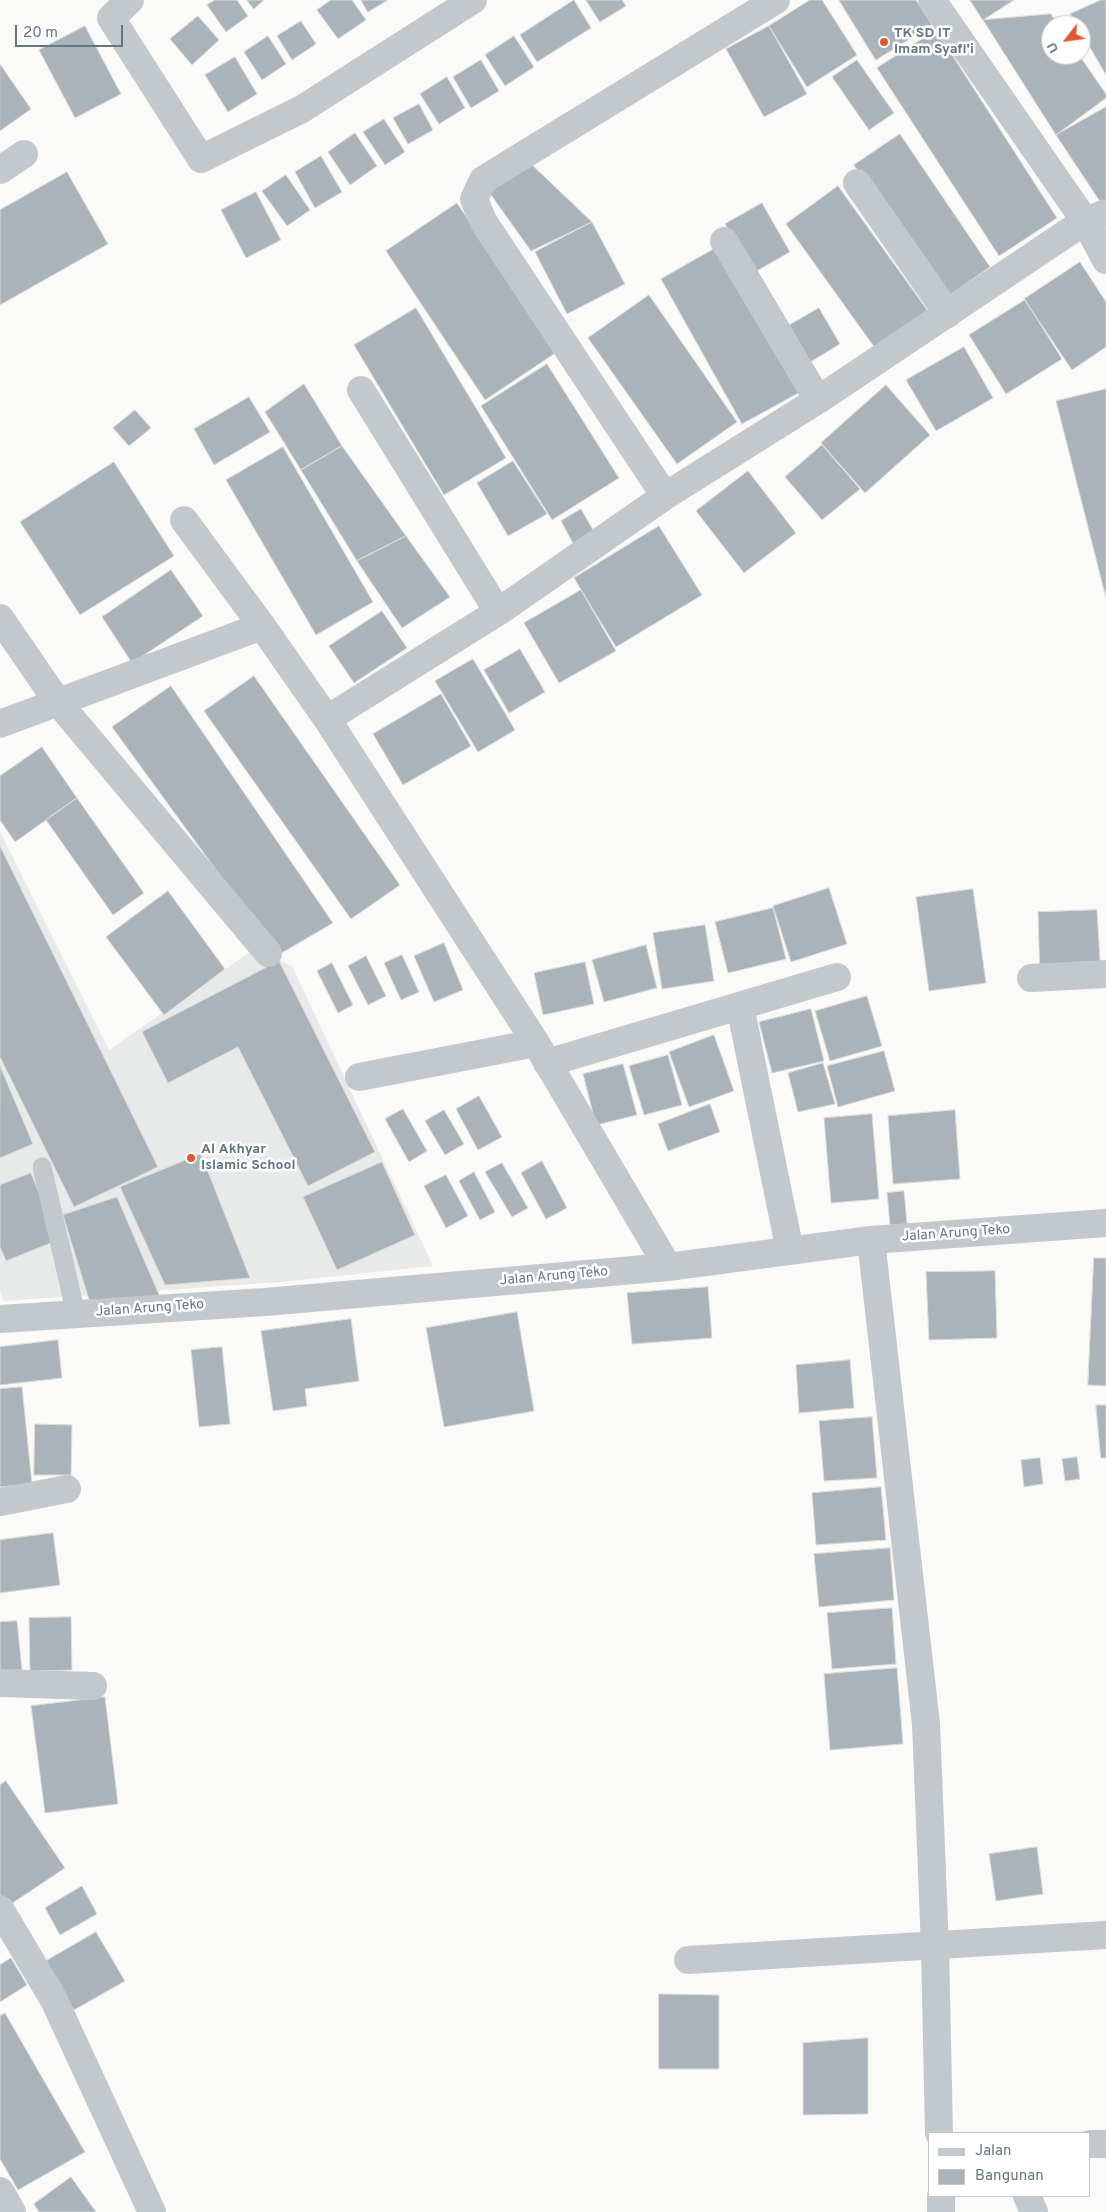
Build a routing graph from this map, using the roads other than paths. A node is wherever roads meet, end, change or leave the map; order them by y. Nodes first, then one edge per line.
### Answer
1 (130, 0) edge
2 (474, 0) edge
3 (776, 0) edge
4 (932, 0) edge
5 (24, 154) dead end
6 (0, 170) edge
7 (856, 183) dead end
8 (1096, 217) edge
9 (724, 241) dead end
10 (1106, 260) edge
11 (948, 314) junction
12 (361, 390) dead end
13 (818, 400) junction
14 (665, 496) junction
15 (184, 520) dead end
16 (498, 612) junction
17 (0, 618) edge
18 (262, 626) junction
19 (57, 701) junction
20 (327, 719) junction
21 (0, 724) edge
22 (268, 953) dead end
23 (1106, 974) edge
24 (837, 977) dead end
25 (1031, 978) dead end
26 (740, 1006) junction
27 (542, 1053) junction
28 (360, 1078) dead end
29 (42, 1167) dead end
30 (1106, 1223) edge
31 (871, 1240) junction
32 (790, 1251) junction
33 (668, 1267) junction
34 (76, 1314) junction
35 (0, 1319) edge
36 (67, 1489) dead end
37 (0, 1502) edge
38 (0, 1683) edge
39 (93, 1686) dead end
40 (0, 1909) edge
41 (1106, 1935) edge
42 (935, 1947) junction
43 (688, 1960) dead end
44 (939, 2132) edge
45 (1091, 2144) edge
46 (1106, 2144) edge
47 (0, 2191) edge
48 (941, 2197) edge
49 (1027, 2197) edge
50 (12, 2212) edge
51 (152, 2212) edge
52 (941, 2212) edge
53 (1034, 2212) edge

1 - 2 street
3 - 14 street
4 - 8 street
5 - 6 street
7 - 11 street
8 - 10 street
8 - 11 street
9 - 13 street
11 - 13 street
12 - 16 street
13 - 14 street
14 - 16 street
15 - 18 street
16 - 20 street
17 - 19 street
18 - 19 street
18 - 20 street
19 - 21 street
19 - 22 street
20 - 27 street
23 - 25 street
24 - 26 street
26 - 27 street
26 - 32 street
27 - 28 street
27 - 33 street
29 - 34 lane
30 - 31 street, Jalan Arung Teko
31 - 32 street, Jalan Arung Teko
31 - 42 street
32 - 33 street, Jalan Arung Teko
33 - 34 street, Jalan Arung Teko
34 - 35 street, Jalan Arung Teko
36 - 37 street
38 - 39 street
40 - 51 street
41 - 42 street
42 - 43 street
42 - 44 street
45 - 46 street
47 - 50 street
48 - 52 street
49 - 53 street

